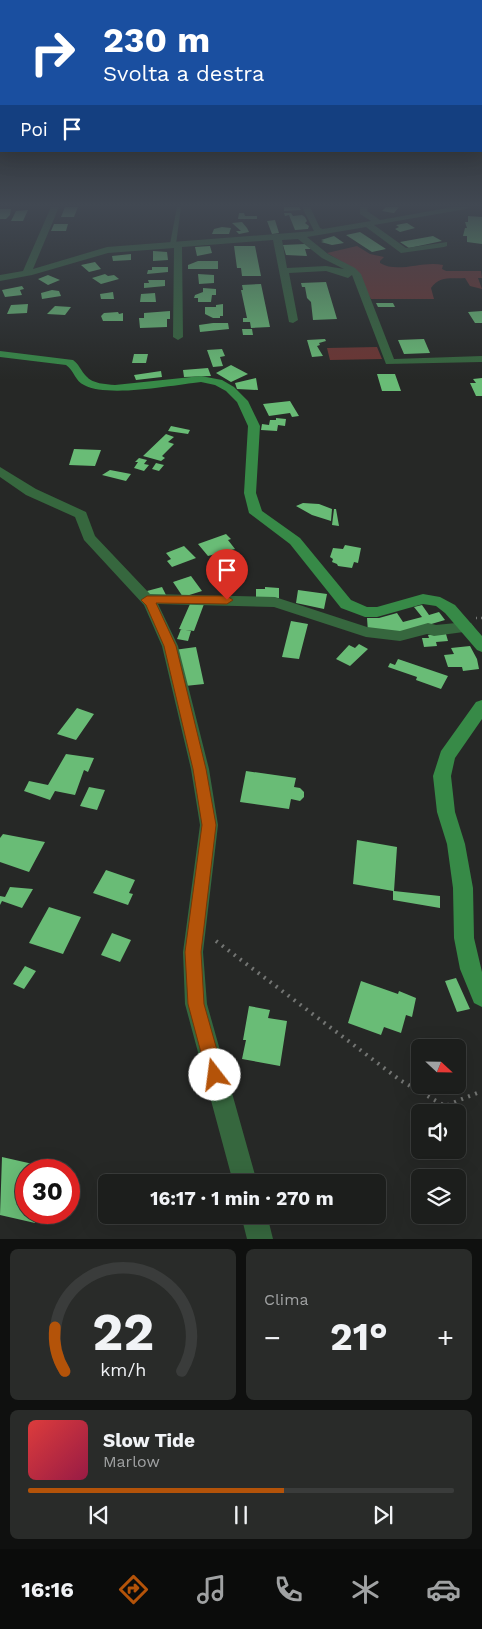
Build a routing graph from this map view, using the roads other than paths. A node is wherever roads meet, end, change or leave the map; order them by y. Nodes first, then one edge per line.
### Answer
1 (30, 265) edge
2 (55, 265) edge
3 (176, 265) edge
4 (282, 265) edge
5 (342, 265) edge
6 (283, 271) junction
7 (27, 273) junction
8 (0, 278) edge
9 (362, 311) dead end
10 (293, 320) dead end
11 (178, 337) dead end
12 (0, 354) edge
13 (482, 359) edge
14 (0, 471) edge
15 (147, 600) junction
16 (466, 626) junction
17 (482, 646) edge
18 (482, 706) edge
19 (482, 996) edge
20 (243, 1174) edge
21 (256, 1224) edge
22 (260, 1239) edge

1 - 7 street
2 - 7 street
3 - 11 street
4 - 6 street
5 - 13 street
6 - 9 street
6 - 10 street
7 - 8 street
12 - 16 street
14 - 15 street
15 - 16 street
15 - 20 street
16 - 17 street
18 - 19 street
21 - 22 street

